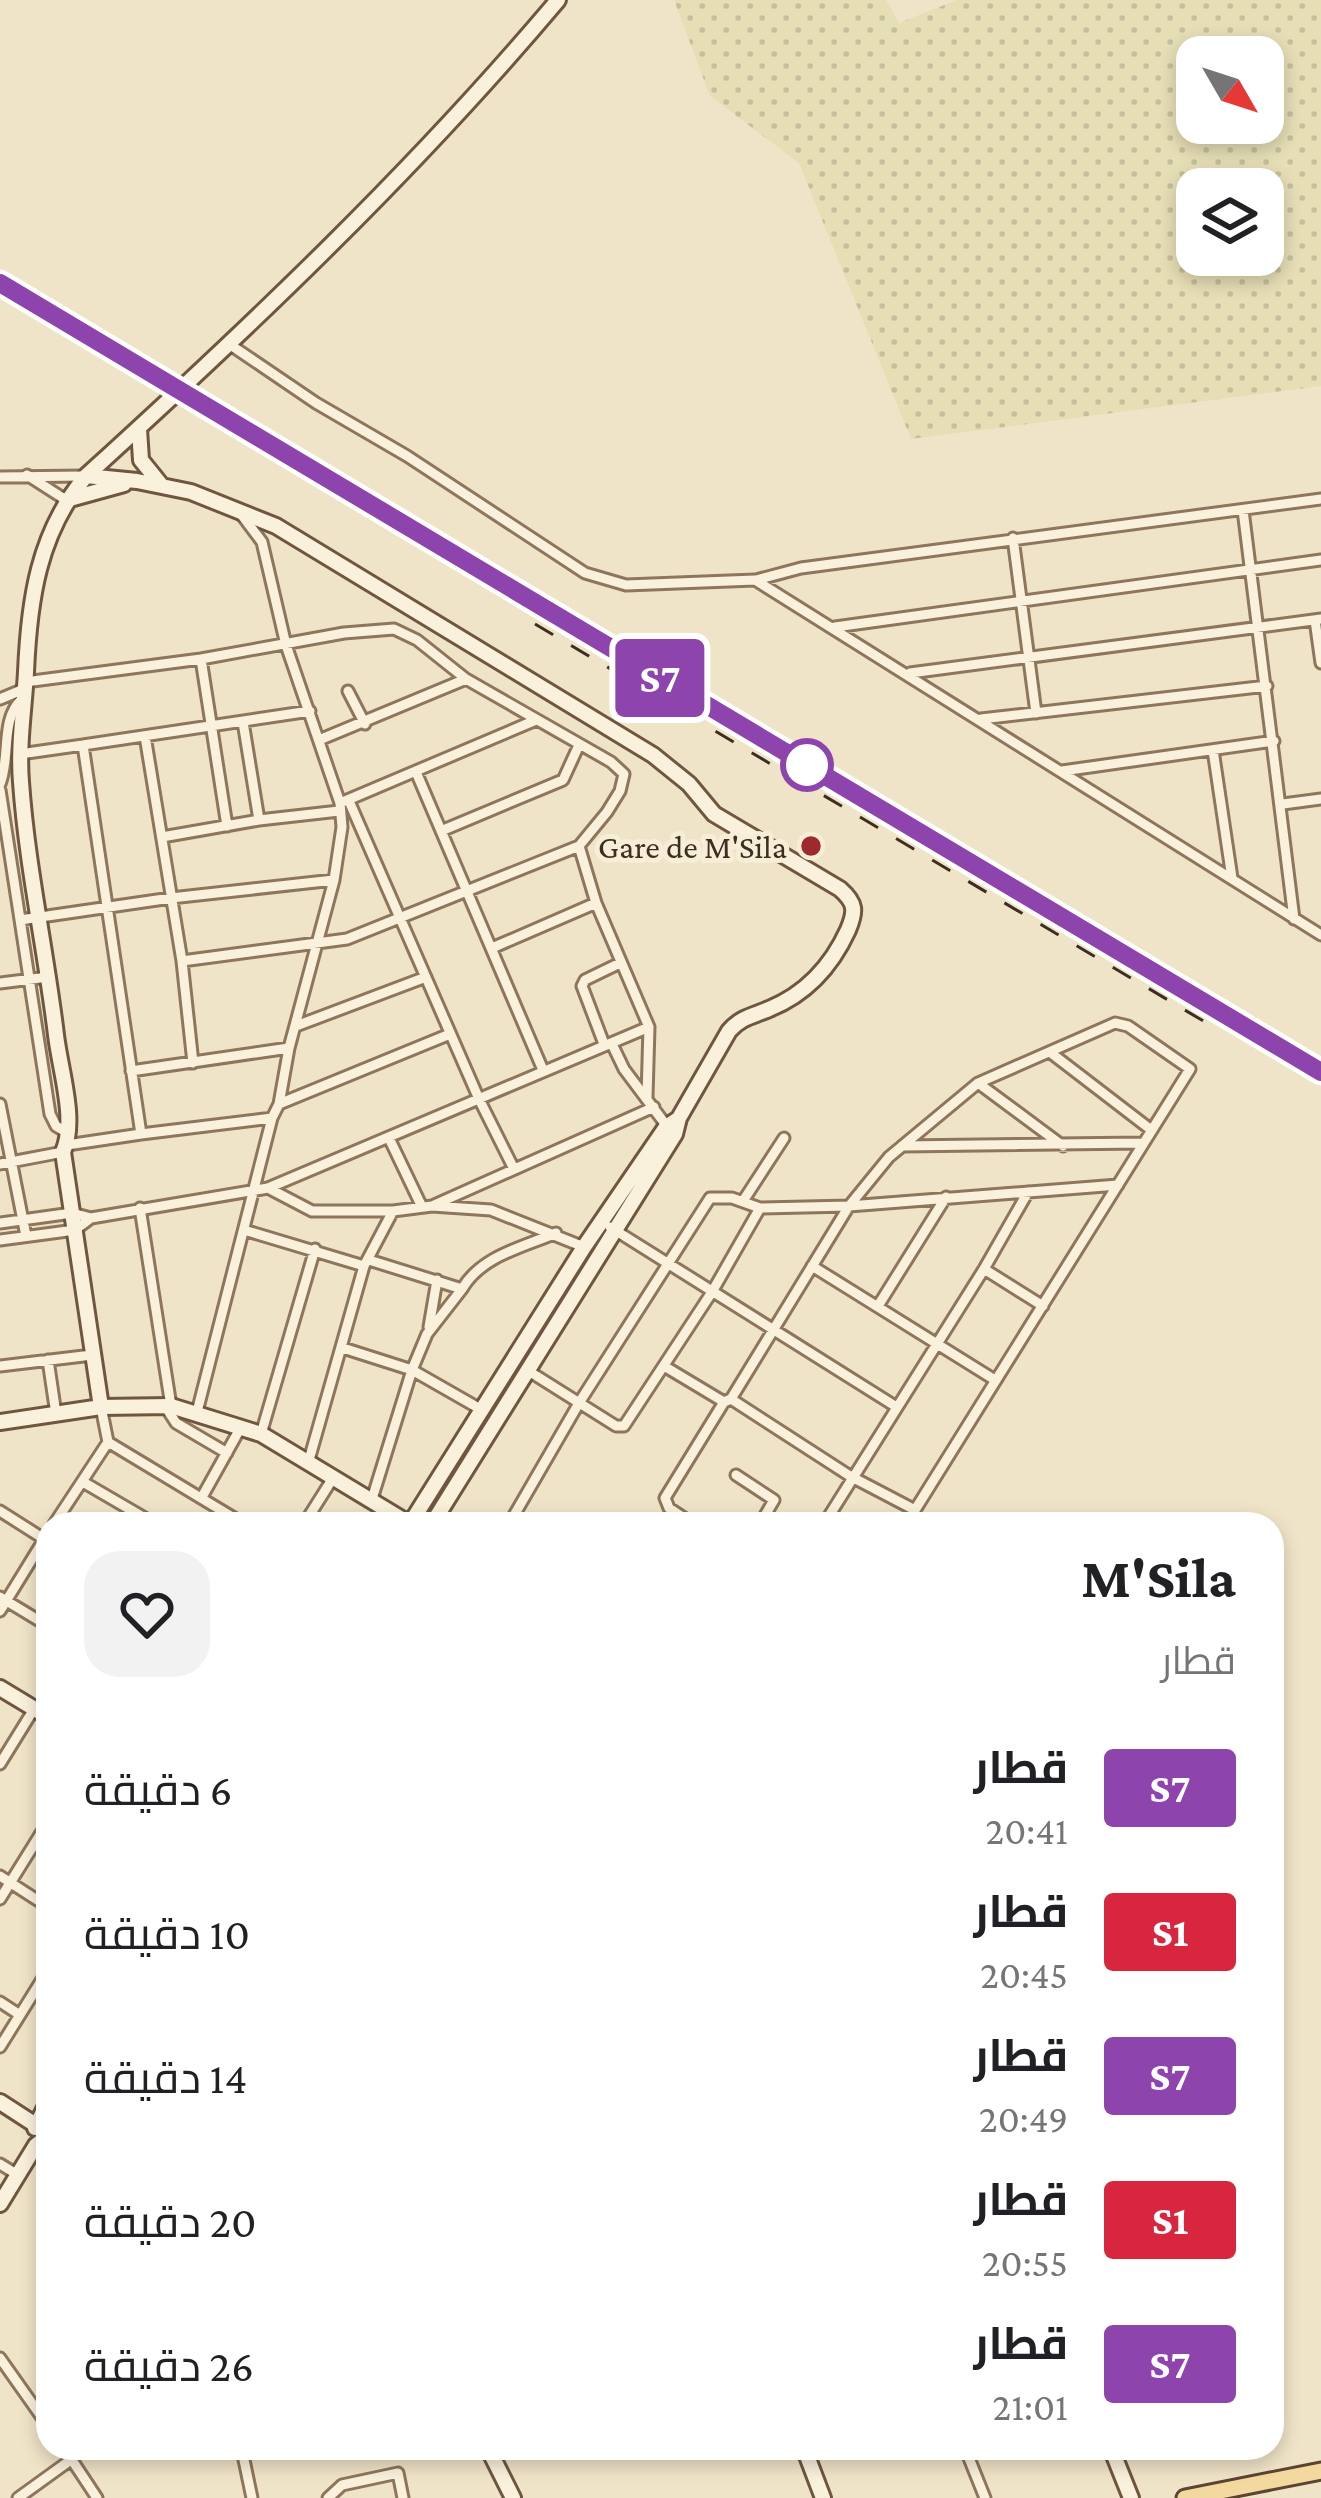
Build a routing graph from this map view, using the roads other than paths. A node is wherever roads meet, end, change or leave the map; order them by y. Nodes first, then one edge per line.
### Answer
1 (558, 0) edge
2 (232, 346) junction
3 (139, 429) junction
4 (27, 475) junction
5 (86, 476) junction
6 (0, 477) edge
7 (137, 481) junction
8 (162, 486) junction
9 (66, 500) junction
10 (1321, 500) edge
11 (237, 509) junction
12 (1243, 510) junction
13 (276, 526) junction
14 (1013, 538) junction
15 (262, 542) junction
16 (1321, 560) edge
17 (1251, 569) junction
18 (755, 580) junction
19 (1019, 600) junction
20 (1318, 619) edge
21 (1259, 626) junction
22 (835, 627) junction
23 (286, 645) junction
24 (1026, 658) junction
25 (201, 659) junction
26 (1321, 663) edge
27 (907, 674) junction
28 (466, 679) junction
29 (1267, 686) junction
30 (24, 690) junction
31 (348, 692) dead end
32 (0, 699) edge
33 (310, 711) junction
34 (1036, 713) junction
35 (981, 719) junction
36 (536, 720) junction
37 (243, 722) junction
38 (212, 724) junction
39 (365, 724) junction
40 (145, 736) junction
41 (319, 740) junction
42 (1274, 741) junction
43 (82, 745) junction
44 (578, 745) junction
45 (1213, 750) junction
46 (20, 754) junction
47 (1062, 771) junction
48 (416, 772) junction
49 (21, 782) junction
50 (0, 787) edge
51 (1321, 800) edge
52 (1282, 804) junction
53 (343, 805) junction
54 (259, 820) junction
55 (227, 826) junction
56 (441, 831) junction
57 (162, 837) junction
58 (578, 846) junction
59 (1232, 878) junction
60 (334, 880) junction
61 (467, 890) junction
62 (35, 893) junction
63 (16, 894) junction
64 (171, 898) junction
65 (596, 903) junction
66 (108, 907) junction
67 (40, 916) junction
68 (401, 918) junction
69 (1294, 919) junction
70 (20, 920) junction
71 (1321, 935) edge
72 (320, 944) junction
73 (492, 948) junction
74 (182, 961) junction
75 (620, 963) junction
76 (49, 977) junction
77 (426, 977) junction
78 (28, 979) junction
79 (0, 983) edge
80 (296, 1027) junction
81 (649, 1027) junction
82 (450, 1034) junction
83 (608, 1044) junction
84 (289, 1048) junction
85 (1051, 1053) junction
86 (58, 1057) junction
87 (40, 1060) junction
88 (193, 1063) junction
89 (542, 1070) junction
90 (131, 1071) junction
91 (978, 1083) junction
92 (647, 1097) junction
93 (479, 1099) junction
94 (0, 1104) edge
95 (279, 1104) junction
96 (654, 1107) junction
97 (272, 1118) junction
98 (673, 1126) junction
99 (1150, 1130) junction
100 (141, 1134) junction
101 (389, 1138) junction
102 (784, 1138) dead end
103 (66, 1143) junction
104 (1142, 1143) junction
105 (901, 1146) junction
106 (1063, 1146) junction
107 (5, 1163) edge
108 (514, 1168) junction
109 (284, 1179) junction
110 (1118, 1186) junction
111 (268, 1188) junction
112 (254, 1191) junction
113 (1028, 1192) junction
114 (946, 1197) junction
115 (291, 1201) junction
116 (743, 1201) junction
117 (849, 1206) junction
118 (428, 1207) junction
119 (140, 1208) junction
120 (760, 1208) junction
121 (393, 1211) junction
122 (72, 1214) junction
123 (92, 1218) junction
124 (20, 1221) junction
125 (0, 1223) edge
126 (607, 1226) junction
127 (75, 1230) junction
128 (244, 1230) junction
129 (556, 1233) junction
130 (26, 1236) junction
131 (0, 1240) edge
132 (584, 1247) junction
133 (315, 1249) junction
134 (367, 1263) junction
135 (667, 1264) junction
136 (812, 1266) junction
137 (984, 1269) junction
138 (437, 1280) junction
139 (462, 1289) junction
140 (712, 1292) junction
141 (878, 1306) junction
142 (1042, 1306) junction
143 (771, 1330) junction
144 (428, 1334) junction
145 (936, 1342) junction
146 (344, 1348) junction
147 (92, 1355) junction
148 (48, 1360) junction
149 (512, 1361) junction
150 (0, 1366) edge
151 (664, 1366) junction
152 (412, 1370) junction
153 (528, 1370) junction
154 (995, 1380) junction
155 (728, 1400) junction
156 (579, 1403) junction
157 (168, 1406) junction
158 (895, 1406) junction
159 (100, 1407) junction
160 (481, 1409) junction
161 (197, 1412) junction
162 (56, 1414) junction
163 (497, 1419) junction
164 (0, 1422) edge
165 (241, 1427) junction
166 (260, 1434) junction
167 (108, 1442) junction
168 (227, 1453) junction
169 (309, 1460) junction
170 (736, 1475) dead end
171 (850, 1476) junction
172 (334, 1477) junction
173 (83, 1481) junction
174 (202, 1497) junction
175 (372, 1499) junction
176 (0, 1511) edge
177 (62, 1512) edge
178 (135, 1512) edge
179 (224, 1512) edge
180 (312, 1512) edge
181 (392, 1512) edge
182 (417, 1512) edge
183 (439, 1512) edge
184 (516, 1512) edge
185 (675, 1512) edge
186 (767, 1512) edge
187 (830, 1512) edge
188 (36, 1531) edge
189 (36, 1551) edge
190 (2, 1603) edge
191 (36, 1620) edge
192 (0, 1688) edge
193 (36, 1710) edge
194 (36, 1719) edge
195 (0, 1765) edge
196 (36, 1841) edge
197 (5, 1879) edge
198 (0, 1899) edge
199 (36, 1899) edge
200 (36, 1989) edge
201 (0, 2002) edge
202 (20, 2014) junction
203 (0, 2047) edge
204 (0, 2102) edge
205 (36, 2120) edge
206 (34, 2123) junction
207 (36, 2126) edge
208 (36, 2149) edge
209 (0, 2164) edge
210 (18, 2175) junction
211 (0, 2204) edge
212 (0, 2358) edge
213 (36, 2409) edge
214 (71, 2460) edge
215 (73, 2460) edge
216 (244, 2460) edge
217 (494, 2460) edge
218 (809, 2460) edge
219 (970, 2460) edge
220 (1116, 2460) edge
221 (1321, 2471) edge
222 (19, 2498) edge
223 (97, 2498) edge
224 (252, 2498) edge
225 (328, 2498) edge
226 (403, 2498) edge
227 (513, 2498) edge
228 (824, 2498) edge
229 (985, 2498) edge
230 (1131, 2498) edge
231 (1185, 2498) edge

1 - 2 main road
2 - 3 main road
2 - 18 street
3 - 5 main road
3 - 8 main road
4 - 5 street
4 - 6 street
4 - 9 street
5 - 7 main road
5 - 9 main road
7 - 8 main road
7 - 9 main road
8 - 11 main road
9 - 30 main road
10 - 12 street
11 - 13 main road
11 - 15 street
12 - 14 street
12 - 17 street
13 - 15 street
13 - 98 main road
14 - 18 street
14 - 19 street
15 - 23 street
16 - 17 street
17 - 19 street
17 - 21 street
18 - 22 street
19 - 22 street
19 - 24 street
20 - 21 street
20 - 26 street
21 - 24 street
21 - 29 street
22 - 27 street
23 - 25 street
23 - 28 street
23 - 33 street
24 - 27 street
24 - 34 street
25 - 30 street
25 - 38 street
27 - 35 street
28 - 36 street
28 - 39 street
29 - 34 street
29 - 42 street
30 - 32 street
30 - 46 main road
30 - 50 street
31 - 39 street
33 - 37 street
33 - 41 street
34 - 35 street
35 - 47 street
36 - 44 street
36 - 48 street
37 - 38 street
37 - 54 street
38 - 40 street
38 - 55 street
39 - 41 street
40 - 43 street
40 - 57 street
41 - 53 street
42 - 45 street
42 - 52 street
43 - 46 street
43 - 66 street
44 - 56 street
44 - 58 street
45 - 47 street
45 - 59 street
46 - 49 main road
47 - 59 street
48 - 53 street
48 - 56 street
49 - 50 street
49 - 62 main road
50 - 63 street
51 - 52 street
52 - 69 street
53 - 54 street
53 - 60 street
53 - 68 street
54 - 55 street
55 - 57 street
56 - 61 street
57 - 64 street
58 - 61 street
58 - 65 street
59 - 69 street
60 - 64 street
60 - 72 street
61 - 68 street
61 - 73 street
62 - 63 street
62 - 67 main road
63 - 70 street
64 - 66 street
64 - 74 street
65 - 73 street
65 - 75 street
66 - 67 street
66 - 90 street
67 - 70 street
67 - 76 main road
68 - 72 street
68 - 77 street
69 - 71 street
70 - 78 street
72 - 74 street
72 - 80 street
73 - 89 street
74 - 88 street
75 - 81 street
75 - 83 street
76 - 78 street
76 - 86 main road
77 - 80 street
77 - 82 street
78 - 79 street
78 - 87 street
80 - 84 street
81 - 83 street
81 - 92 street
82 - 93 street
82 - 95 street
83 - 89 street
83 - 92 street
84 - 88 street
84 - 95 street
85 - 91 street
85 - 99 street
85 - 99 street
86 - 87 street
86 - 103 main road
87 - 103 street
88 - 90 street
89 - 93 street
90 - 100 street
91 - 105 street
91 - 106 street
92 - 96 street
93 - 101 street
93 - 108 street
94 - 107 street
95 - 97 street
96 - 98 street
96 - 108 street
97 - 100 street
97 - 112 street
98 - 126 main road
99 - 104 street
100 - 103 street
101 - 109 street
101 - 118 street
102 - 116 street
103 - 107 street
103 - 122 main road
104 - 106 street
104 - 110 street
105 - 106 street
105 - 117 street
107 - 124 street
108 - 118 street
109 - 111 street
109 - 115 street
110 - 113 street
110 - 142 street
111 - 112 street
111 - 115 street
112 - 119 street
112 - 128 street
113 - 114 street
113 - 137 street
114 - 117 street
114 - 141 street
115 - 121 street
116 - 120 street
116 - 135 street
117 - 120 street
117 - 136 street
118 - 121 street
118 - 129 street
119 - 123 street
119 - 157 street
120 - 140 street
121 - 134 street
122 - 123 street
122 - 124 street
122 - 127 main road
123 - 127 street
124 - 125 street
124 - 130 street
126 - 132 main road
126 - 135 street
126 - 153 main road
127 - 130 street
127 - 147 main road
128 - 133 street
128 - 161 street
129 - 132 street
129 - 139 street
130 - 131 street
132 - 149 main road
133 - 134 street
133 - 166 street
134 - 138 street
134 - 146 street
135 - 140 street
135 - 156 street
136 - 141 street
136 - 143 street
137 - 142 street
137 - 145 street
138 - 139 street
138 - 144 street
139 - 144 street
140 - 143 street
140 - 151 street
141 - 145 street
142 - 154 street
143 - 155 street
143 - 158 street
144 - 152 street
145 - 154 street
145 - 158 street
146 - 152 street
146 - 169 street
147 - 148 street
147 - 159 main road
148 - 150 street
148 - 162 street
149 - 153 street
149 - 160 main road
151 - 155 street
151 - 156 street
152 - 160 street
152 - 175 street
153 - 156 street
153 - 163 main road
154 - 171 street
155 - 171 street
155 - 185 street
156 - 184 street
157 - 159 main road
157 - 161 main road
157 - 168 street
158 - 171 street
159 - 162 main road
159 - 167 street
160 - 163 street
160 - 182 main road
161 - 165 main road
162 - 164 main road
163 - 183 main road
165 - 166 main road
165 - 168 street
166 - 169 main road
167 - 173 street
167 - 174 street
168 - 174 street
169 - 172 main road
170 - 186 street
171 - 187 street
172 - 175 main road
172 - 180 street
173 - 177 street
173 - 178 street
174 - 179 street
175 - 181 main road
176 - 188 street
189 - 190 street
190 - 191 street
192 - 193 main road
194 - 195 street
196 - 197 street
197 - 198 street
197 - 199 street
200 - 202 street
201 - 202 street
202 - 203 street
204 - 206 main road
205 - 206 main road
206 - 207 main road
208 - 210 main road
209 - 210 street
210 - 211 main road
212 - 213 street
214 - 222 street
215 - 223 street
216 - 224 street
217 - 227 main road
218 - 228 main road
219 - 229 street
220 - 230 main road
221 - 231 main road
225 - 226 street

